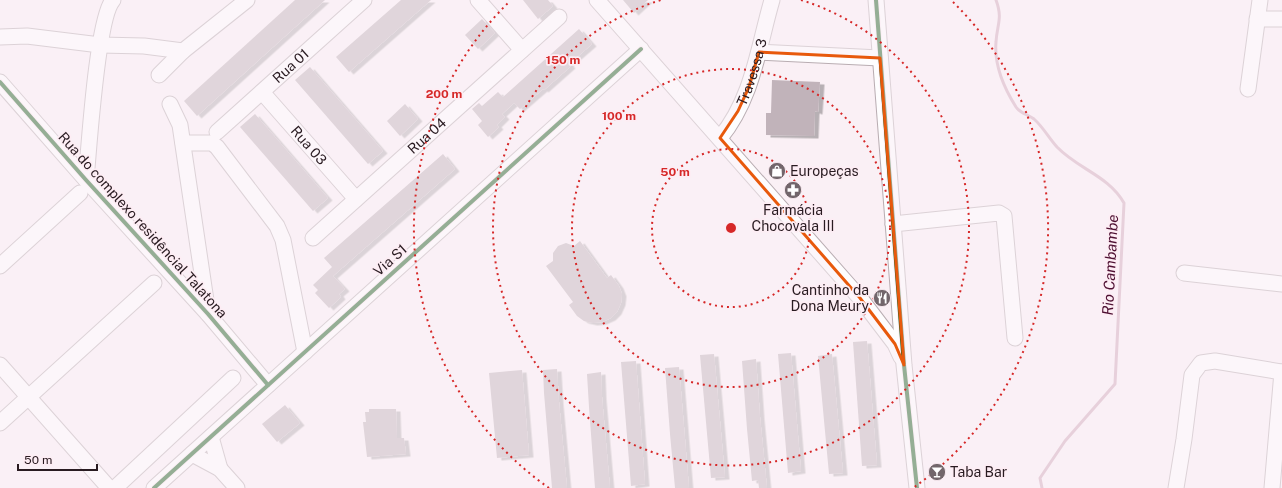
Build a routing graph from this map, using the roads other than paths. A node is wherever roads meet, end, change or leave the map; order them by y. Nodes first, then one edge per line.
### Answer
1 (113, 0) edge
2 (247, 0) edge
3 (364, 0) edge
4 (478, 0) edge
5 (597, 0) edge
6 (772, 0) edge
7 (876, 0) edge
8 (1260, 0) edge
9 (559, 17) dead end
10 (1257, 19) junction
11 (1282, 19) edge
12 (0, 37) edge
13 (100, 45) junction
14 (641, 49) junction
15 (522, 50) junction
16 (183, 51) junction
17 (759, 52) junction
18 (880, 58) junction
19 (158, 75) dead end
20 (0, 82) edge
21 (1248, 89) dead end
22 (262, 92) junction
23 (170, 104) dead end
24 (217, 132) dead end
25 (720, 138) junction
26 (183, 143) junction
27 (83, 186) junction
28 (356, 199) junction
29 (893, 224) junction
30 (313, 238) dead end
31 (0, 266) edge
32 (1184, 273) dead end
33 (154, 283) dead end
34 (1282, 284) edge
35 (208, 314) junction
36 (1015, 338) dead end
37 (305, 352) junction
38 (904, 364) junction
39 (0, 365) edge
40 (233, 378) dead end
41 (268, 385) junction
42 (28, 397) junction
43 (0, 423) edge
44 (211, 437) junction
45 (192, 454) junction
46 (220, 469) junction
47 (1277, 469) edge
48 (109, 488) edge
49 (115, 488) edge
50 (154, 488) edge
51 (237, 488) edge
52 (917, 488) edge
53 (1176, 488) edge
54 (1272, 488) edge

1 - 13 street
2 - 16 street
3 - 22 street, Rua 01
4 - 15 street
5 - 14 street
6 - 17 street, Travessa 3
7 - 18 street
8 - 10 street
9 - 15 street, Rua 04
10 - 11 street
10 - 21 street
12 - 13 street
13 - 16 street
13 - 27 street
14 - 25 street
14 - 37 street, Via S1
15 - 28 street, Rua 04
16 - 19 street
17 - 18 street
17 - 25 street, Travessa 3
18 - 29 street
20 - 27 street, Rua do complexo residêncial Talatona
22 - 24 street, Rua 01
22 - 28 street, Rua 03
23 - 26 street
25 - 38 street
26 - 35 street
26 - 37 street
27 - 31 street
27 - 35 street, Rua do complexo residêncial Talatona
28 - 30 street, Rua 04
29 - 36 street
29 - 38 street
32 - 34 street
33 - 42 street
35 - 41 street, Rua do complexo residêncial Talatona
37 - 41 street, Via S1
38 - 52 street
39 - 42 street
40 - 49 street
41 - 44 street, Via S1
42 - 43 street
42 - 48 street
44 - 45 street, Via S1
44 - 46 street
45 - 46 street
45 - 50 street, Via S1
46 - 51 street
47 - 53 street
47 - 54 street

